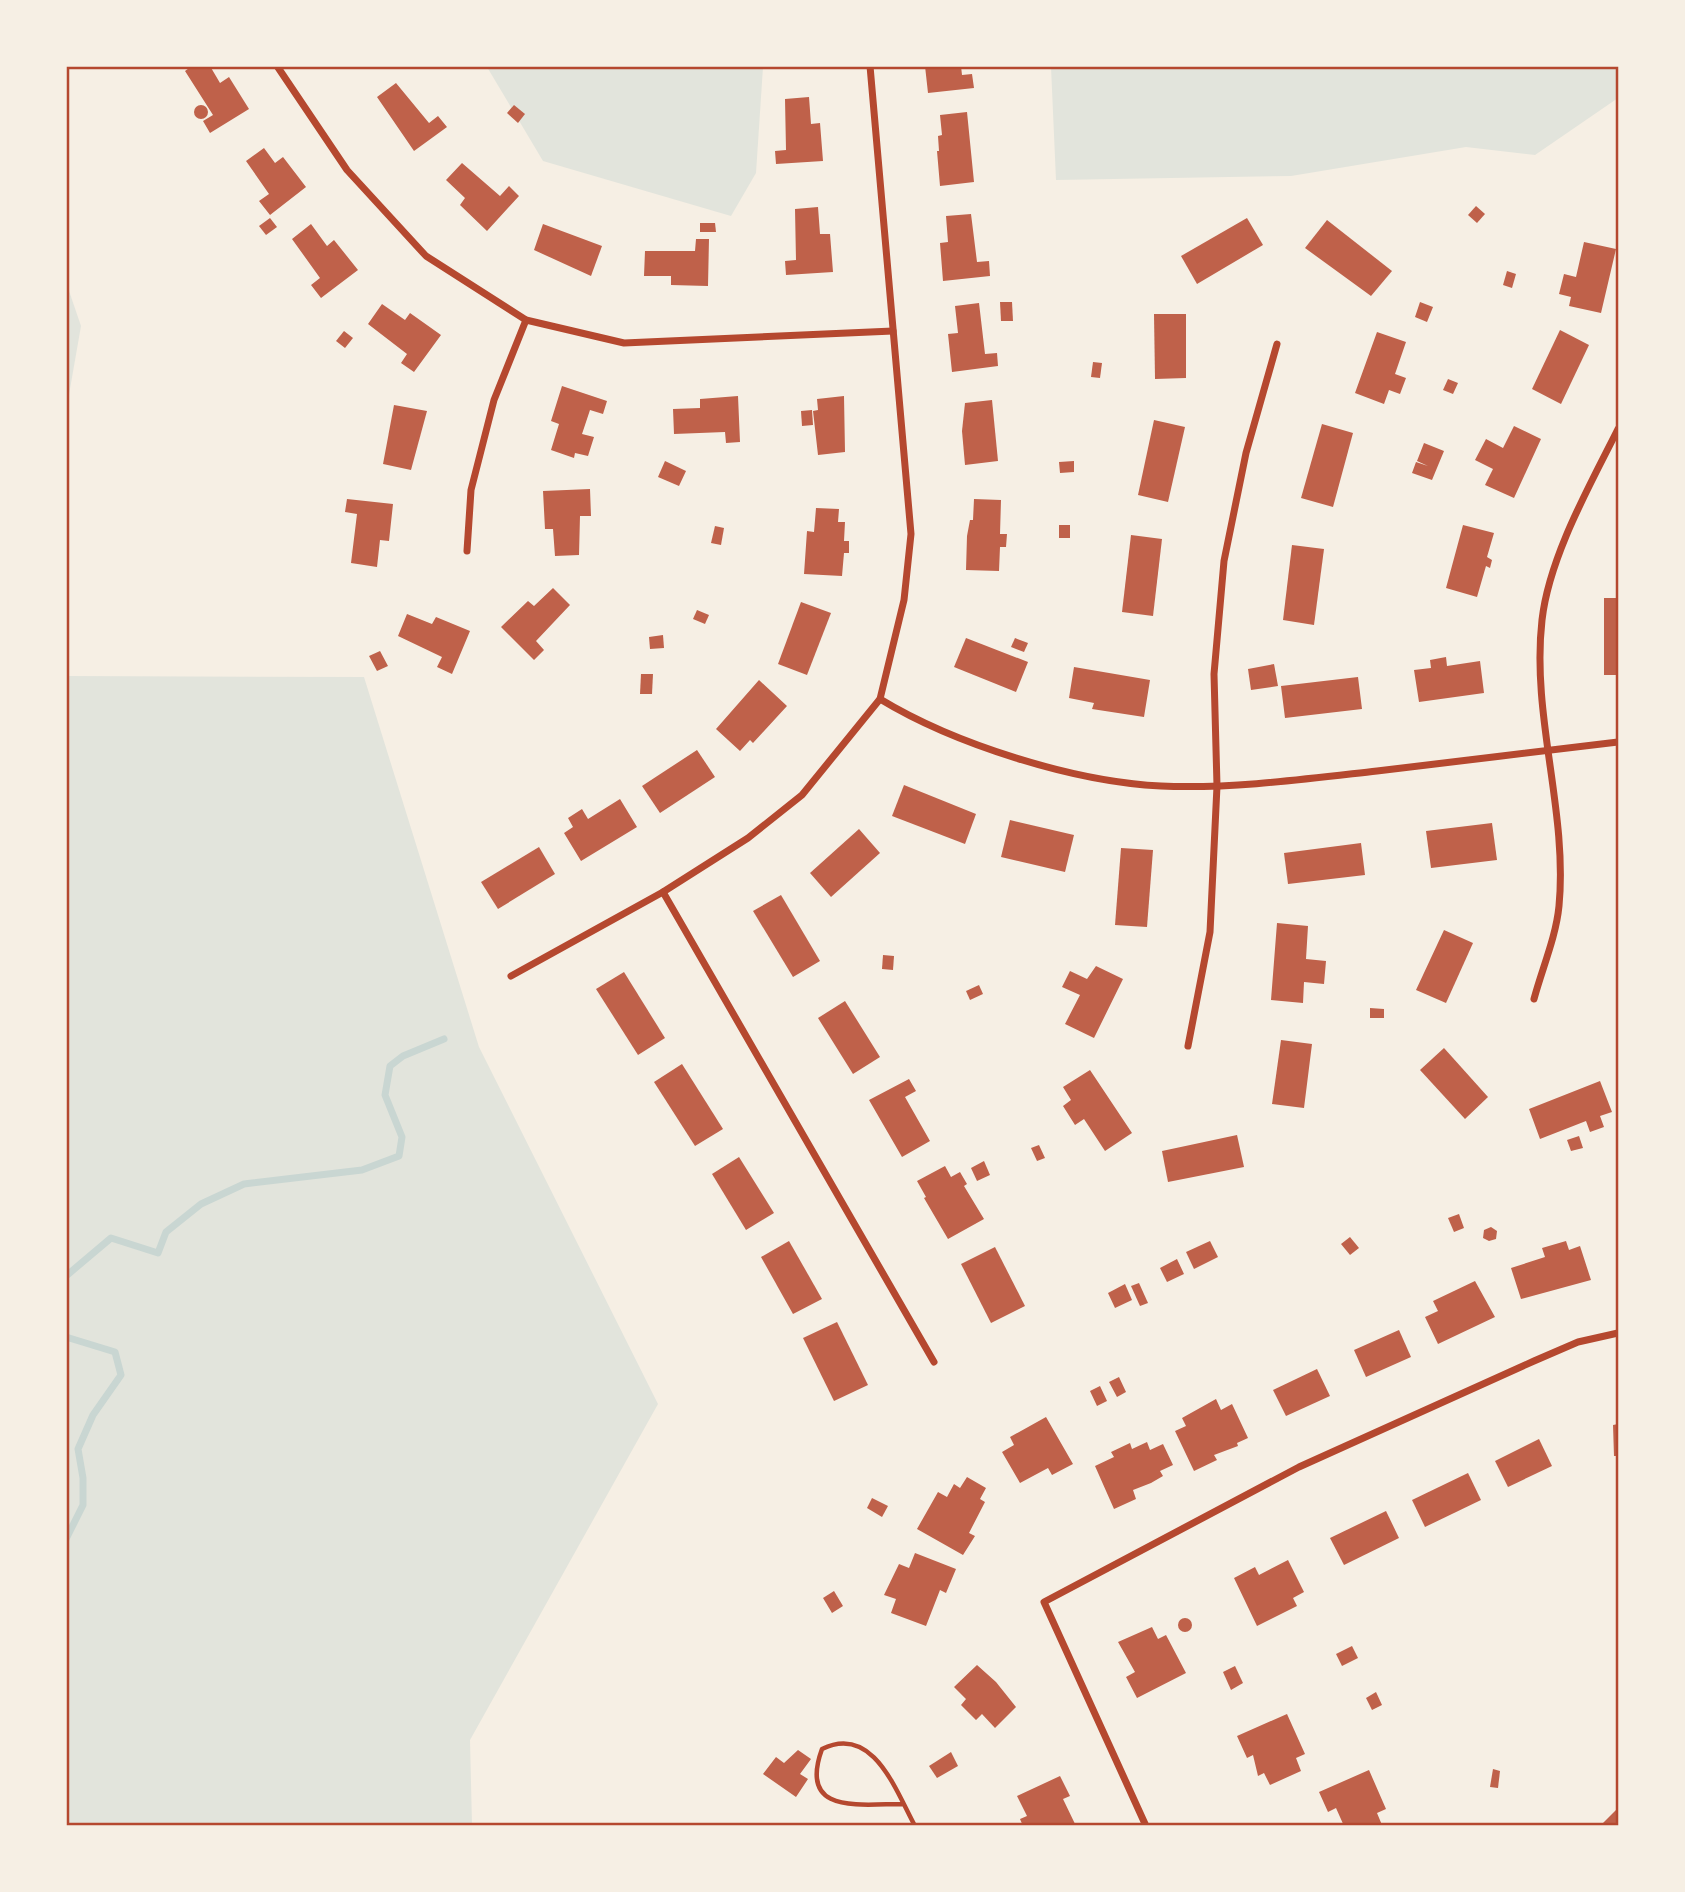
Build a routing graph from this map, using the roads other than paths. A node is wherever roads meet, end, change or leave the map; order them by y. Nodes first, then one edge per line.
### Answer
1 (277, 66) edge
2 (870, 66) edge
3 (526, 320) junction
4 (893, 331) junction
5 (1277, 344) dead end
6 (1619, 429) edge
7 (467, 551) dead end
8 (880, 699) junction
9 (1619, 742) edge
10 (1548, 750) junction
11 (1217, 786) junction
12 (663, 892) junction
13 (512, 976) dead end
14 (1534, 999) dead end
15 (1188, 1046) dead end
16 (1619, 1333) edge
17 (934, 1362) dead end
18 (903, 1804) junction
19 (915, 1825) edge
20 (1146, 1825) edge

1 - 3 street
2 - 4 street
3 - 4 street
3 - 7 street
4 - 8 street
5 - 11 street
6 - 10 street
8 - 11 street
8 - 12 street
9 - 10 street
10 - 11 street
10 - 14 street
11 - 15 street
12 - 13 street
12 - 17 street
16 - 20 street
18 - 18 lane
18 - 19 lane

